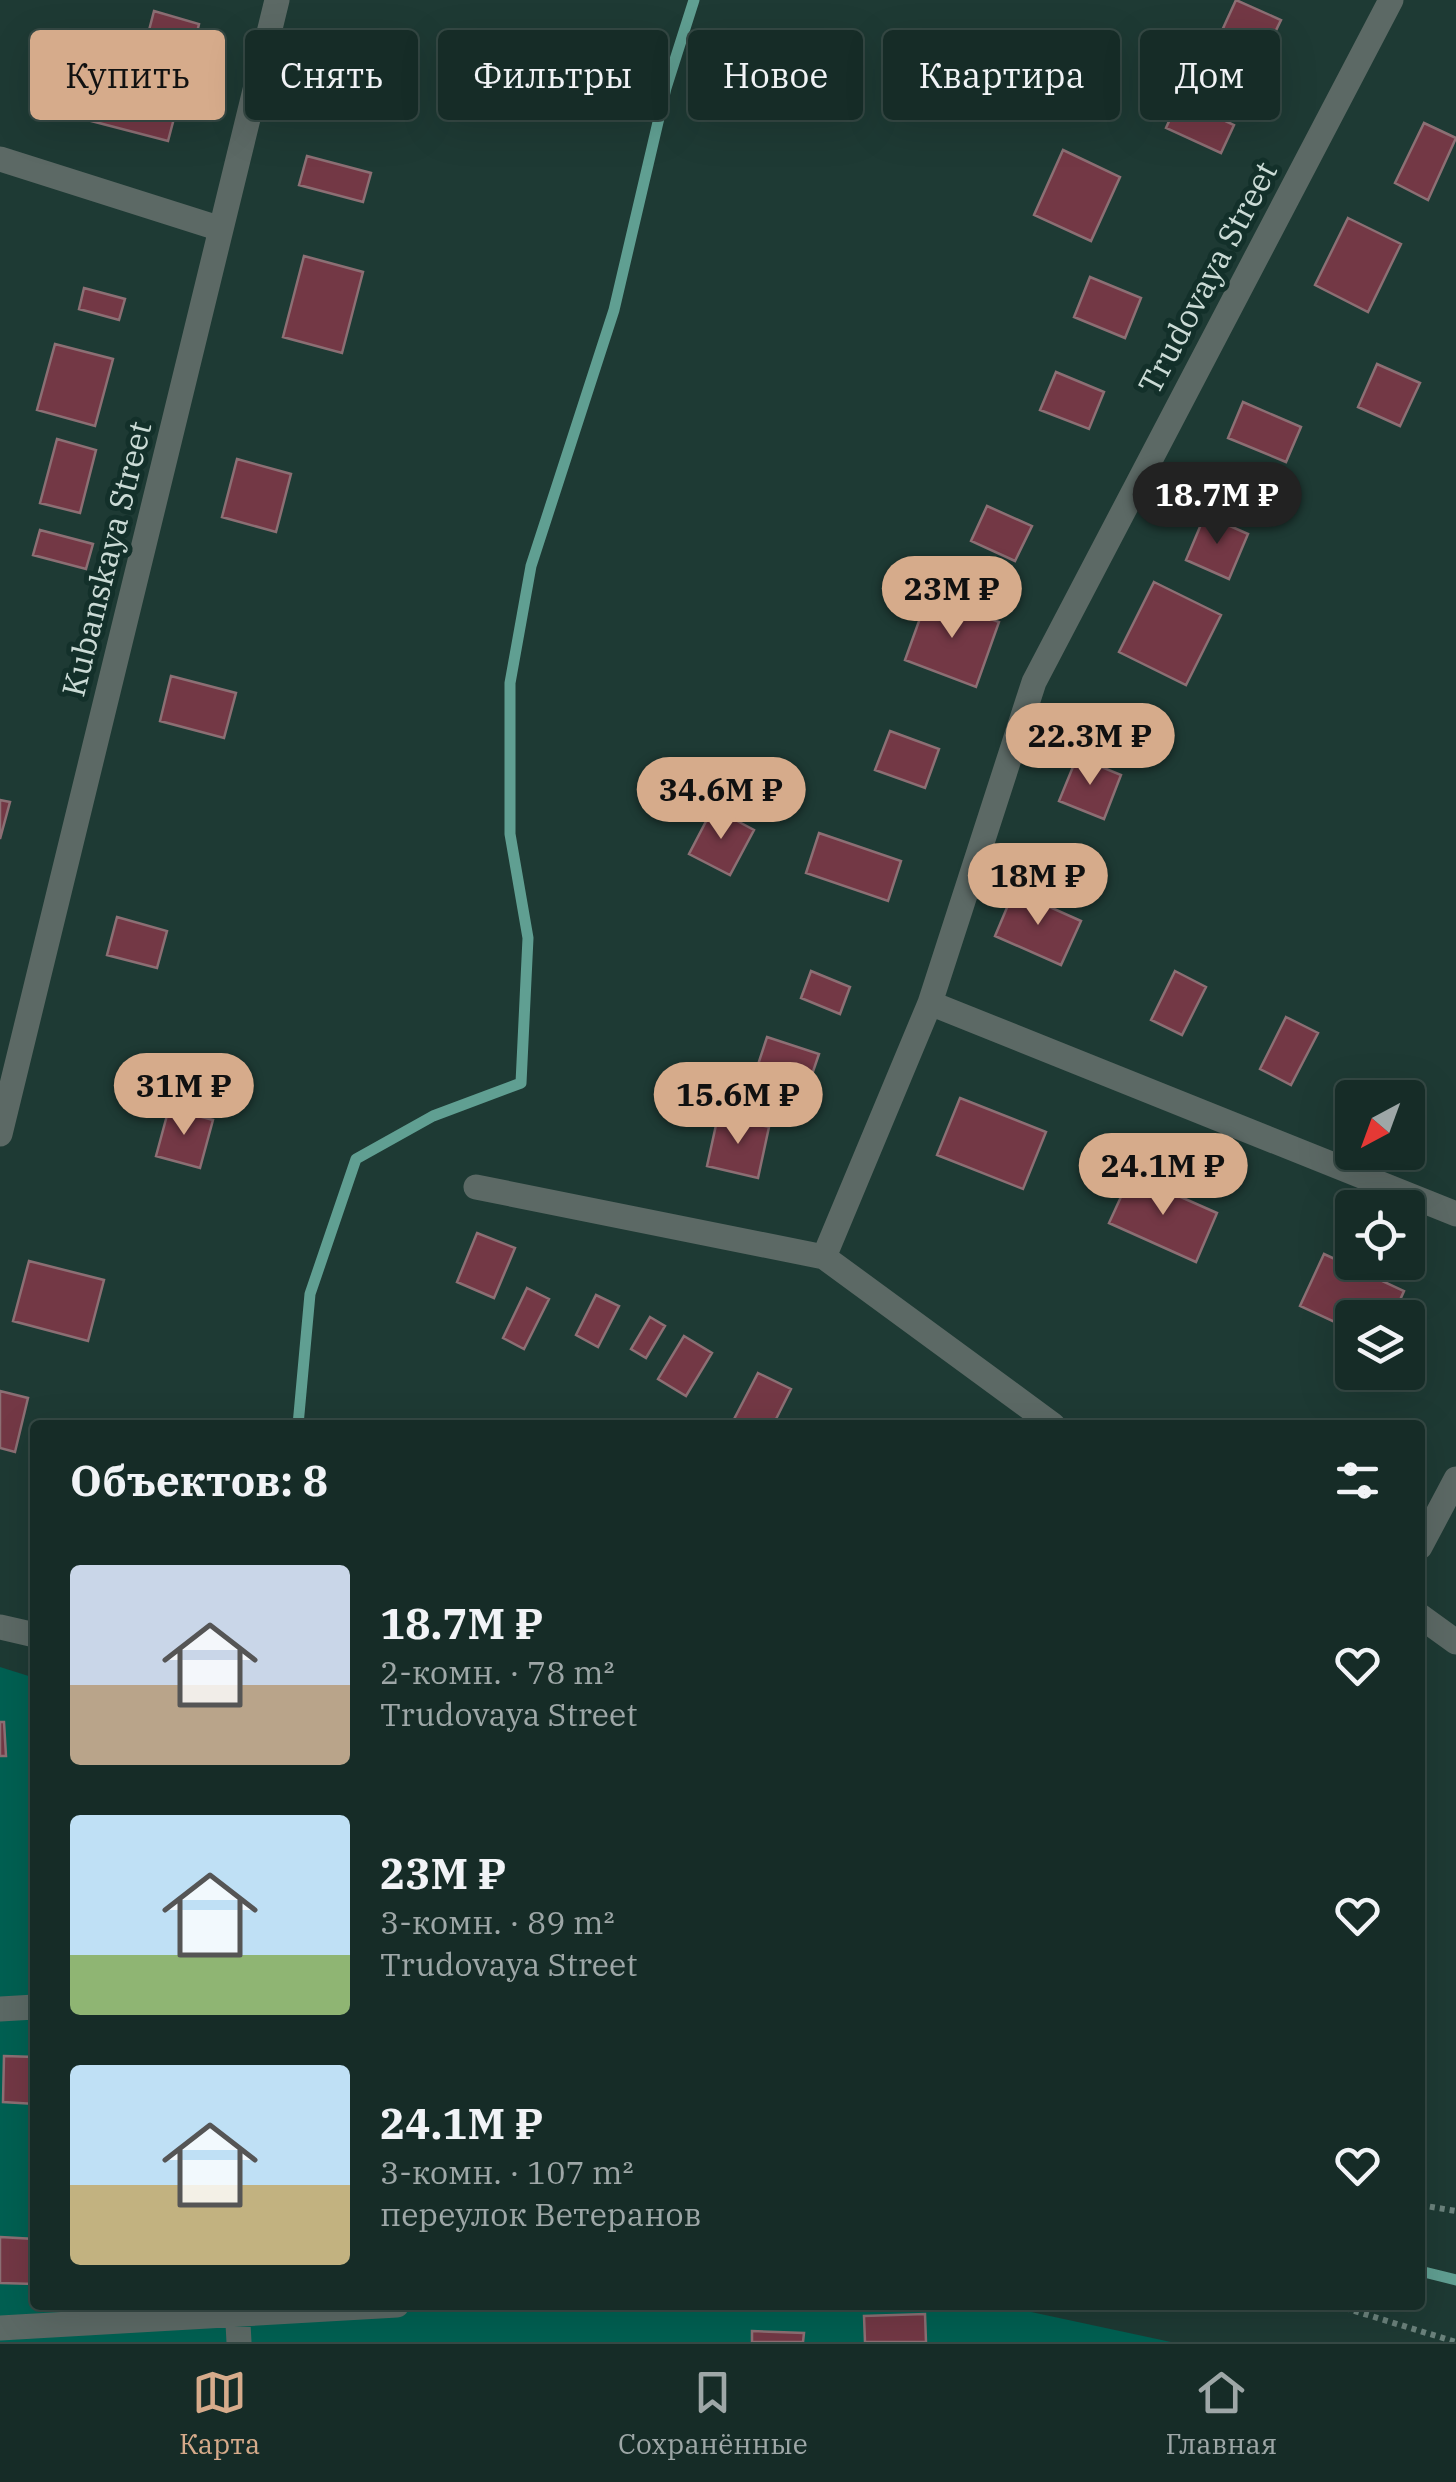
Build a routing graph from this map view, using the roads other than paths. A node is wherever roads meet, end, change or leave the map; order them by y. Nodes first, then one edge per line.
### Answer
1 (277, 0) edge
2 (1391, 0) edge
3 (0, 159) edge
4 (221, 229) junction
5 (930, 1003) junction
6 (0, 1134) edge
7 (476, 1187) dead end
8 (1456, 1214) edge
9 (824, 1257) junction
10 (1047, 1420) edge
11 (1456, 1479) edge
12 (1425, 1538) edge
13 (1425, 1620) edge
14 (20, 1632) edge
15 (1456, 1642) edge
16 (0, 1652) edge
17 (30, 2007) edge
18 (0, 2009) edge
19 (225, 2310) edge
20 (238, 2310) edge
21 (0, 2328) edge
22 (240, 2342) edge

1 - 4 street, Kubanskaya Street
2 - 5 street, Trudovaya Street
3 - 4 street
4 - 6 street, Kubanskaya Street
5 - 8 street
5 - 9 street, Trudovaya Street
7 - 9 street
9 - 10 street
11 - 12 street
13 - 15 street
14 - 16 street
17 - 18 street
19 - 21 street
20 - 22 street

